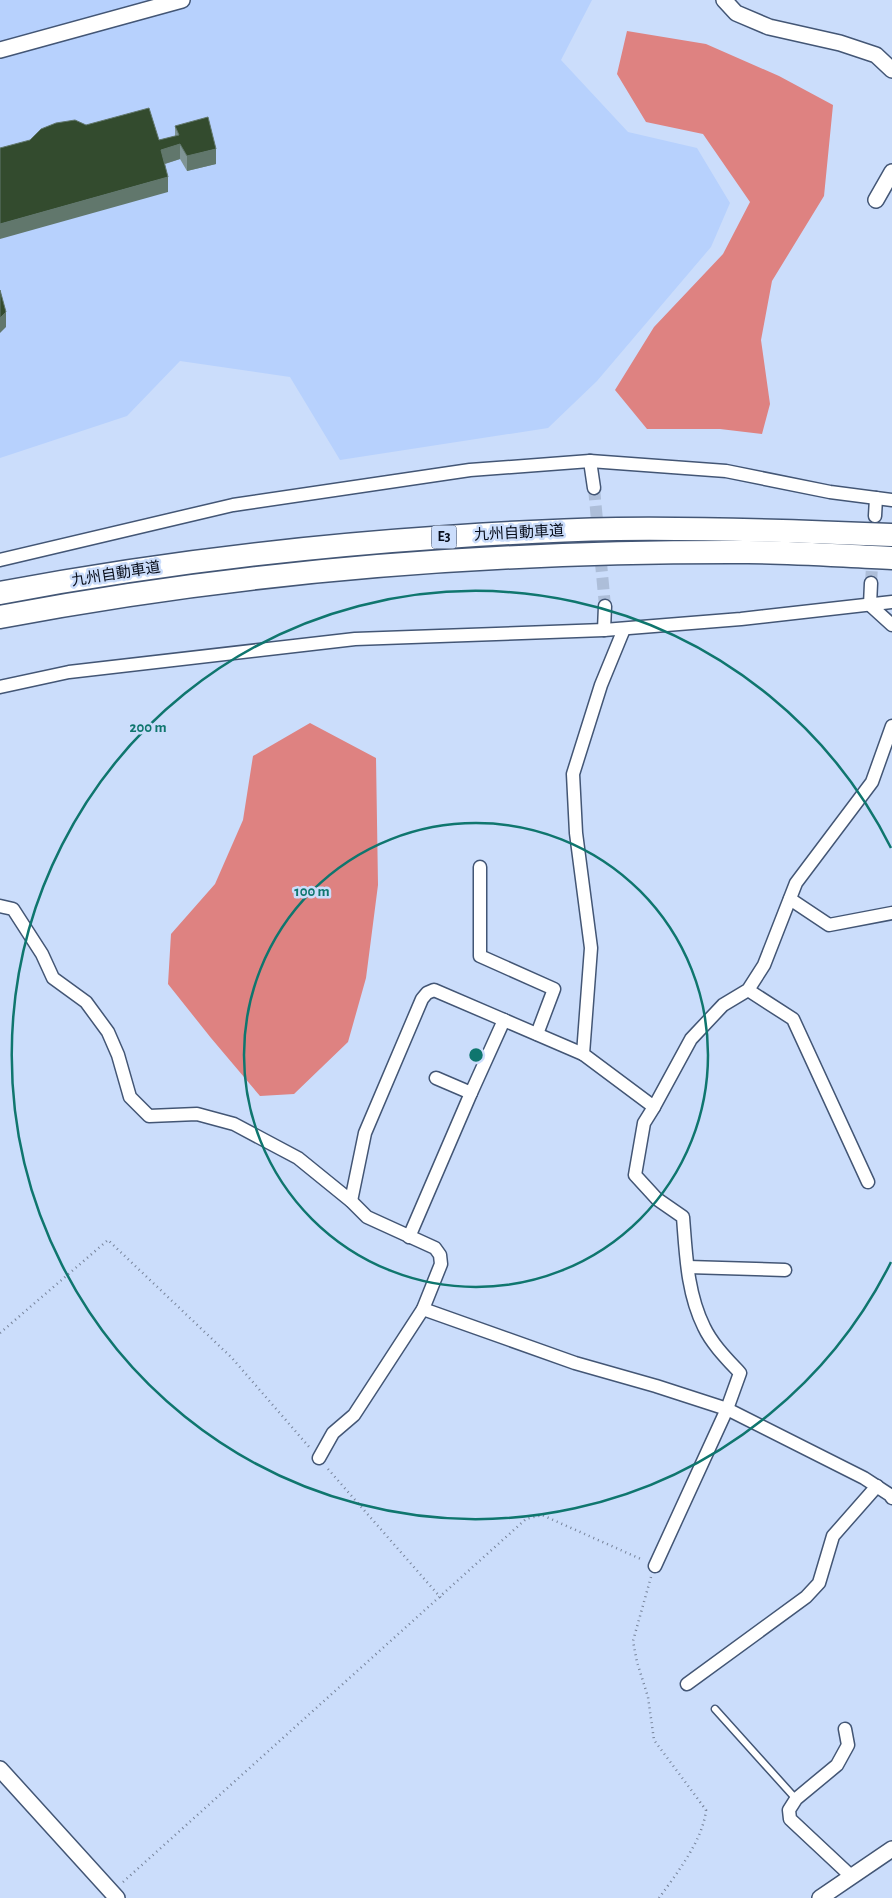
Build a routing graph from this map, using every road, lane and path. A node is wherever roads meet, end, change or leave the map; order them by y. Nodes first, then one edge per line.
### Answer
1 (182, 0) edge
2 (724, 0) edge
3 (0, 50) edge
4 (892, 70) edge
5 (892, 172) edge
6 (876, 200) dead end
7 (590, 461) junction
8 (594, 488) tunnel mouth
9 (876, 498) junction
10 (892, 500) edge
11 (875, 516) tunnel mouth
12 (892, 535) edge
13 (892, 558) edge
14 (0, 560) edge
15 (871, 583) tunnel mouth
16 (0, 593) edge
17 (892, 602) edge
18 (870, 605) junction
19 (605, 606) tunnel mouth
20 (0, 617) edge
21 (892, 625) edge
22 (624, 628) junction
23 (604, 630) junction
24 (0, 687) edge
25 (892, 726) edge
26 (480, 867) dead end
27 (790, 899) junction
28 (0, 906) edge
29 (892, 913) edge
30 (748, 990) junction
31 (504, 1020) junction
32 (537, 1034) junction
33 (583, 1054) junction
34 (436, 1078) dead end
35 (471, 1093) junction
36 (654, 1107) junction
37 (868, 1182) dead end
38 (351, 1200) junction
39 (409, 1236) junction
40 (688, 1266) junction
41 (784, 1270) dead end
42 (423, 1309) junction
43 (0, 1333) edge
44 (727, 1410) junction
45 (319, 1458) junction
46 (877, 1486) junction
47 (892, 1498) edge
48 (655, 1566) junction
49 (441, 1598) junction
50 (687, 1684) dead end
51 (715, 1709) dead end
52 (845, 1729) dead end
53 (0, 1769) edge
54 (796, 1799) junction
55 (892, 1849) edge
56 (852, 1876) junction
57 (114, 1895) edge
58 (659, 1898) edge
59 (820, 1898) edge

1 - 3 street
2 - 4 street
5 - 6 street
7 - 8 street
7 - 9 street
7 - 14 street
9 - 10 street
9 - 11 street
12 - 16 highway, 九州自動車道 / E3
13 - 20 highway, 九州自動車道 / E3
15 - 18 street
17 - 18 street
18 - 21 street
18 - 22 street
19 - 23 street
22 - 23 street
22 - 33 street
23 - 24 street
25 - 27 street
26 - 32 street
27 - 29 street
27 - 30 street
28 - 38 street
30 - 36 street
30 - 37 street
31 - 32 street
31 - 35 street
31 - 38 street
32 - 33 street
33 - 36 street
34 - 35 street
35 - 39 street
36 - 40 street
38 - 39 street
39 - 42 street
40 - 41 street
40 - 44 street
42 - 44 street
42 - 45 street
43 - 45 path
44 - 46 street
44 - 48 street
45 - 49 path
46 - 47 street
46 - 50 street
48 - 49 path
48 - 58 path
49 - 57 path
51 - 54 lane
52 - 54 street
53 - 57 street
54 - 56 street
55 - 56 street
56 - 59 street

